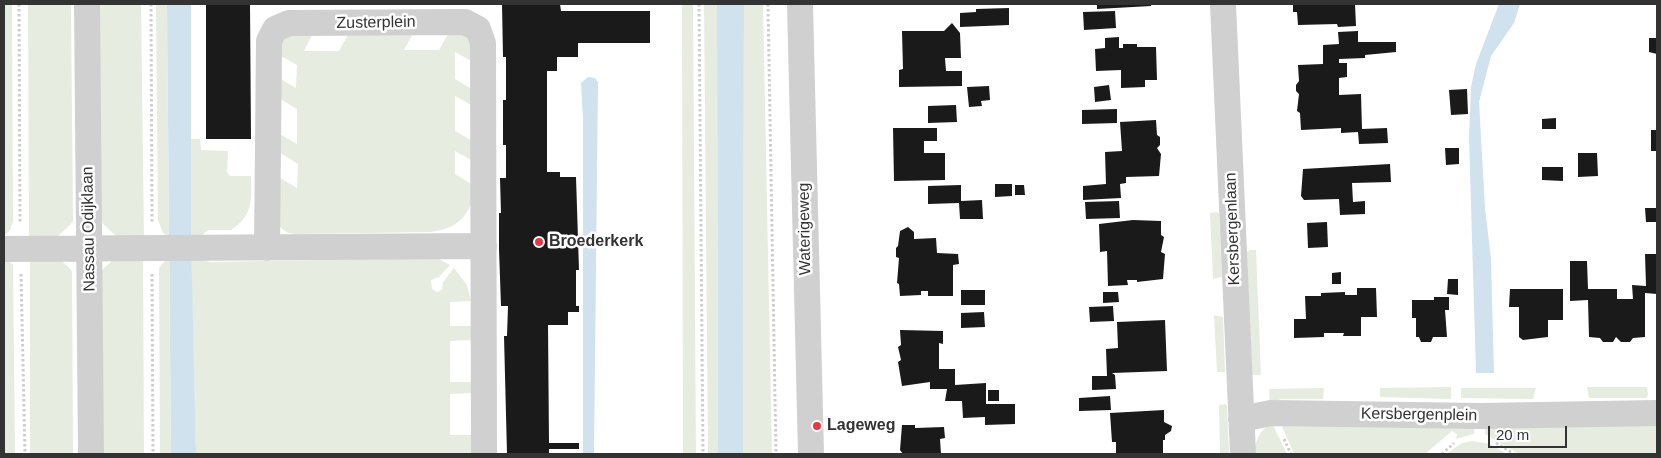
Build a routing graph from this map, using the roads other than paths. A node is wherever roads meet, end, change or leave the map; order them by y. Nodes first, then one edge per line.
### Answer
1 (87, 4) edge
2 (800, 4) edge
3 (1223, 4) edge
4 (484, 246) junction
5 (267, 248) junction
6 (4, 249) edge
7 (89, 249) junction
8 (1657, 413) edge
9 (1241, 418) junction
10 (91, 454) edge
11 (484, 454) edge
12 (811, 454) edge
13 (1243, 454) edge

1 - 7 street, Nassau Odijklaan
2 - 12 street, Waterigeweg
3 - 9 street, Kersbergenlaan
4 - 5 street
4 - 5 street, Zusterplein
4 - 11 street, Zusterplein
5 - 7 street
6 - 7 street
7 - 10 street, Nassau Odijklaan
8 - 9 street, Kersbergenplein
9 - 13 street, Kersbergenlaan

